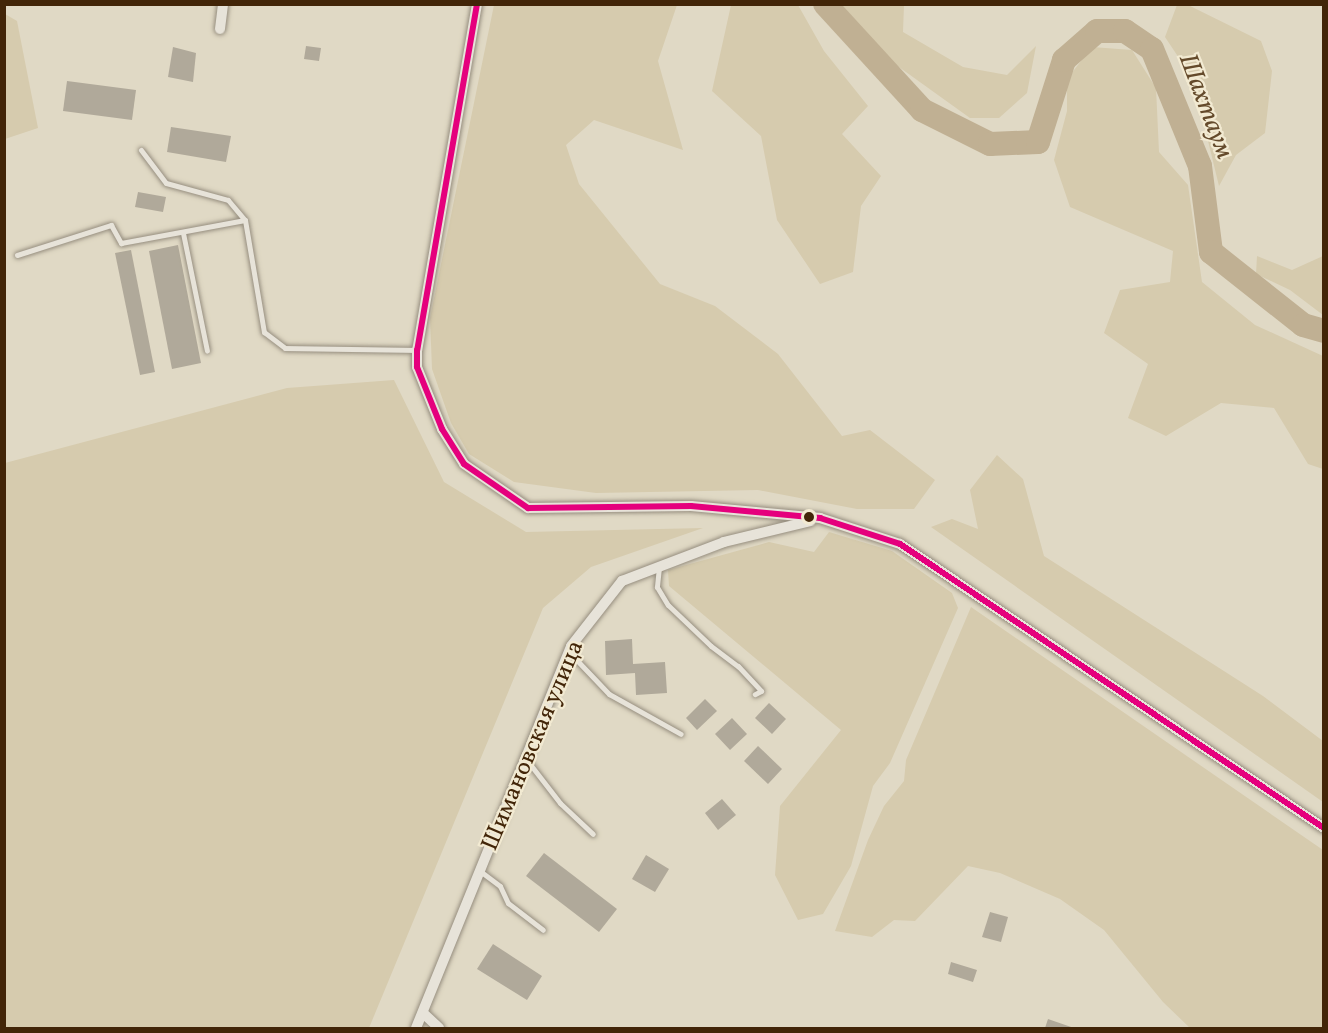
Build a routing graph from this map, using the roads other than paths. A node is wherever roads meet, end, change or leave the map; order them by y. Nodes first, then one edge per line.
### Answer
1 (223, 4) edge
2 (477, 4) edge
3 (220, 29) dead end
4 (141, 150) dead end
5 (245, 220) junction
6 (183, 233) junction
7 (17, 255) dead end
8 (417, 350) junction
9 (207, 351) dead end
10 (820, 518) junction
11 (659, 565) junction
12 (569, 652) junction
13 (755, 694) dead end
14 (681, 734) dead end
15 (526, 759) junction
16 (1323, 828) edge
17 (593, 834) dead end
18 (480, 871) junction
19 (543, 930) dead end
20 (423, 1013) junction
21 (416, 1029) edge
22 (440, 1029) edge

1 - 3 street
2 - 8 street
4 - 5 lane
5 - 6 lane
5 - 8 lane
6 - 7 lane
6 - 9 lane
8 - 10 street
10 - 11 street, Шимановская улица
10 - 16 street
11 - 12 street, Шимановская улица
11 - 13 lane
12 - 14 lane
12 - 15 street, Шимановская улица
15 - 17 lane
15 - 18 street, Шимановская улица
18 - 19 lane
18 - 20 street, Шимановская улица
20 - 21 street, Шимановская улица
20 - 22 street

